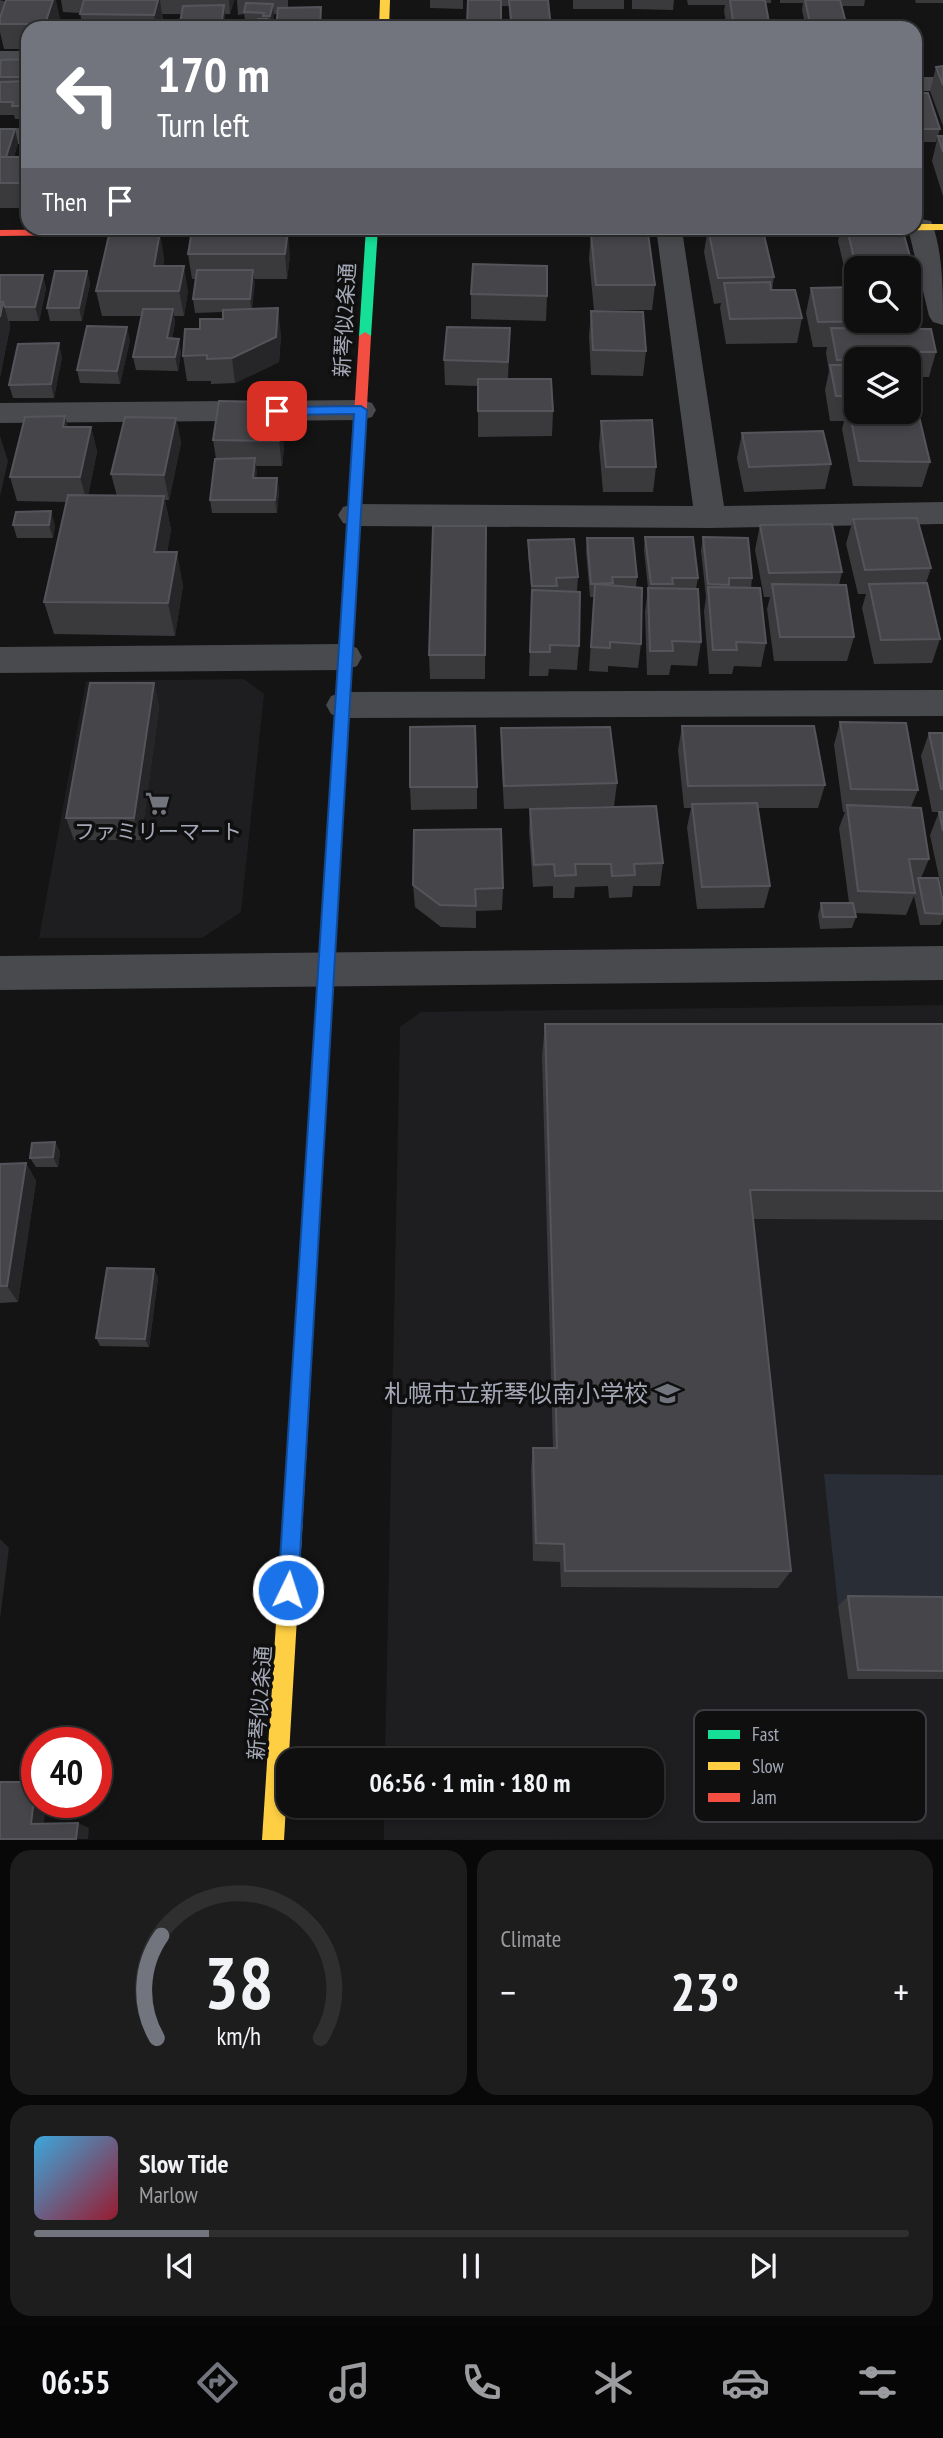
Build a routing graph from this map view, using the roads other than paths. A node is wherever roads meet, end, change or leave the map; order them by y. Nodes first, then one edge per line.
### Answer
1 (385, 0) edge
2 (384, 21) edge
3 (0, 58) edge
4 (21, 58) edge
5 (922, 84) edge
6 (943, 84) edge
7 (0, 136) edge
8 (21, 136) edge
9 (932, 227) edge
10 (0, 233) edge
11 (21, 233) edge
12 (372, 235) edge
13 (669, 235) edge
14 (943, 316) edge
15 (361, 410) junction
16 (0, 414) edge
17 (943, 513) edge
18 (355, 515) junction
19 (710, 517) junction
20 (345, 657) junction
21 (0, 660) edge
22 (943, 703) edge
23 (343, 705) junction
24 (943, 963) edge
25 (327, 970) junction
26 (0, 973) edge
27 (273, 1839) edge

1 - 2 street
3 - 4 street
5 - 6 street
7 - 8 street
9 - 14 street
10 - 11 street
12 - 15 street, 新琴似2条通
13 - 19 street
15 - 16 street
15 - 18 street, 新琴似2条通
17 - 19 street
18 - 19 street
18 - 20 street, 新琴似2条通
20 - 21 street
20 - 23 street, 新琴似2条通
22 - 23 street
23 - 25 street, 新琴似2条通
24 - 25 street
25 - 26 street
25 - 27 street, 新琴似2条通

